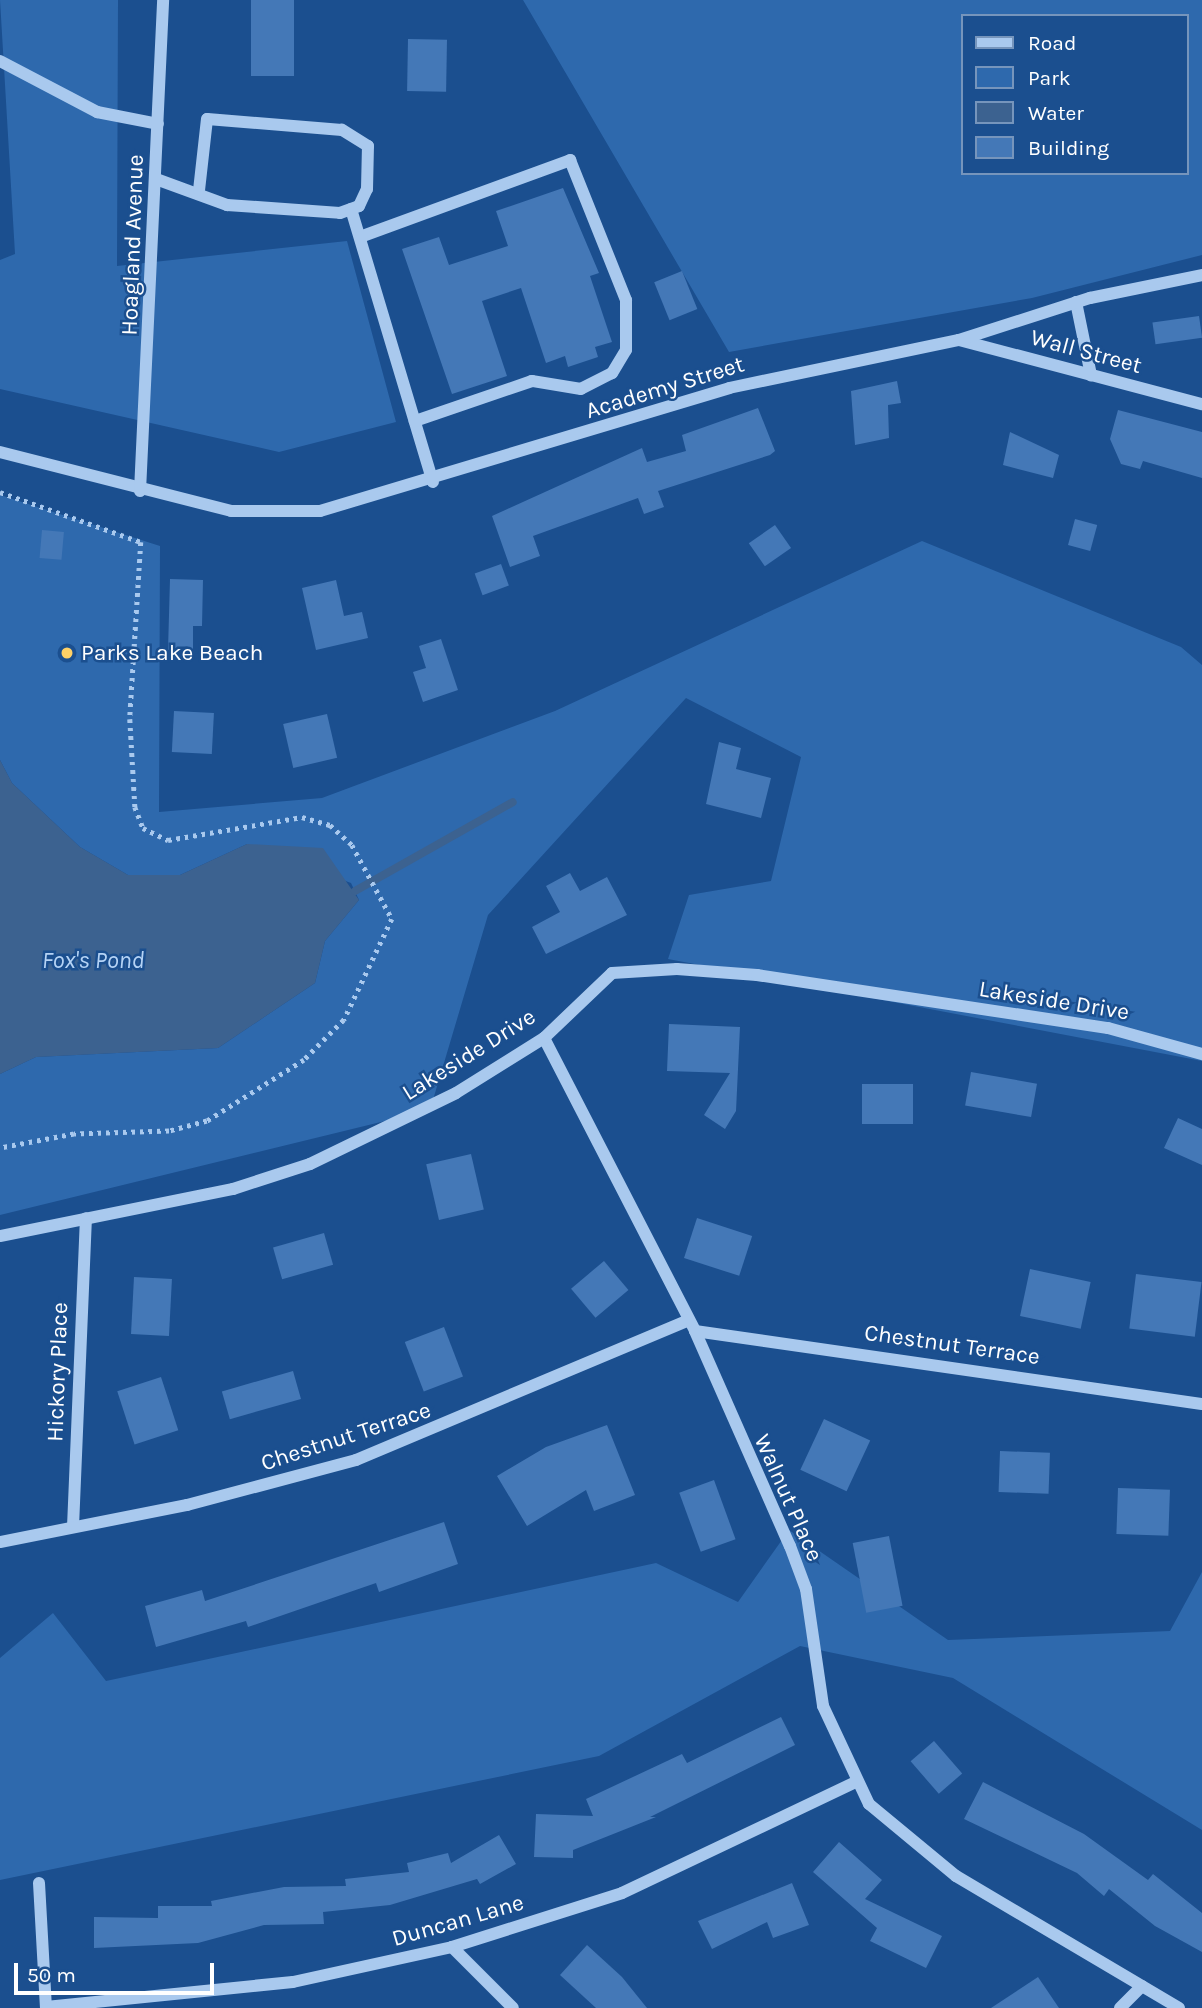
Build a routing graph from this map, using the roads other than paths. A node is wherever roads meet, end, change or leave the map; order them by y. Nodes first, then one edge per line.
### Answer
1 (163, 0) edge
2 (0, 61) edge
3 (158, 124) junction
4 (156, 179) junction
5 (199, 190) junction
6 (351, 209) junction
7 (360, 237) junction
8 (1202, 275) edge
9 (1076, 303) junction
10 (959, 340) junction
11 (1091, 375) junction
12 (1202, 404) edge
13 (415, 421) junction
14 (0, 452) edge
15 (433, 482) junction
16 (140, 491) junction
17 (544, 1038) junction
18 (1202, 1054) edge
19 (86, 1218) junction
20 (0, 1236) edge
21 (692, 1326) junction
22 (1202, 1404) edge
23 (72, 1527) junction
24 (0, 1542) edge
25 (856, 1782) junction
26 (39, 1883) dead end
27 (452, 1947) junction
28 (1142, 1986) junction
29 (46, 2007) edge
30 (513, 2008) edge
31 (1120, 2008) edge
32 (1179, 2008) edge

1 - 3 street, Hoagland Avenue
2 - 3 street
3 - 4 street, Hoagland Avenue
4 - 5 street
4 - 16 street, Hoagland Avenue
5 - 6 street
5 - 6 street
6 - 7 street
7 - 13 street
7 - 13 street
8 - 9 street, Academy Street
9 - 10 street, Academy Street
9 - 11 street
10 - 11 street, Wall Street
10 - 15 street, Academy Street
11 - 12 street, Wall Street
13 - 15 street
14 - 16 street, Academy Street
15 - 16 street, Academy Street
17 - 18 street, Lakeside Drive
17 - 19 street, Lakeside Drive
17 - 21 street, Walnut Place
19 - 20 street, Lakeside Drive
19 - 23 street, Hickory Place
21 - 22 street, Chestnut Terrace
21 - 23 street, Chestnut Terrace
21 - 25 street, Walnut Place
23 - 24 street, Chestnut Terrace
25 - 27 street, Duncan Lane
25 - 28 street, Walnut Place
26 - 29 street
27 - 29 street, Duncan Lane
27 - 30 street
28 - 31 street
28 - 32 street, Walnut Place

